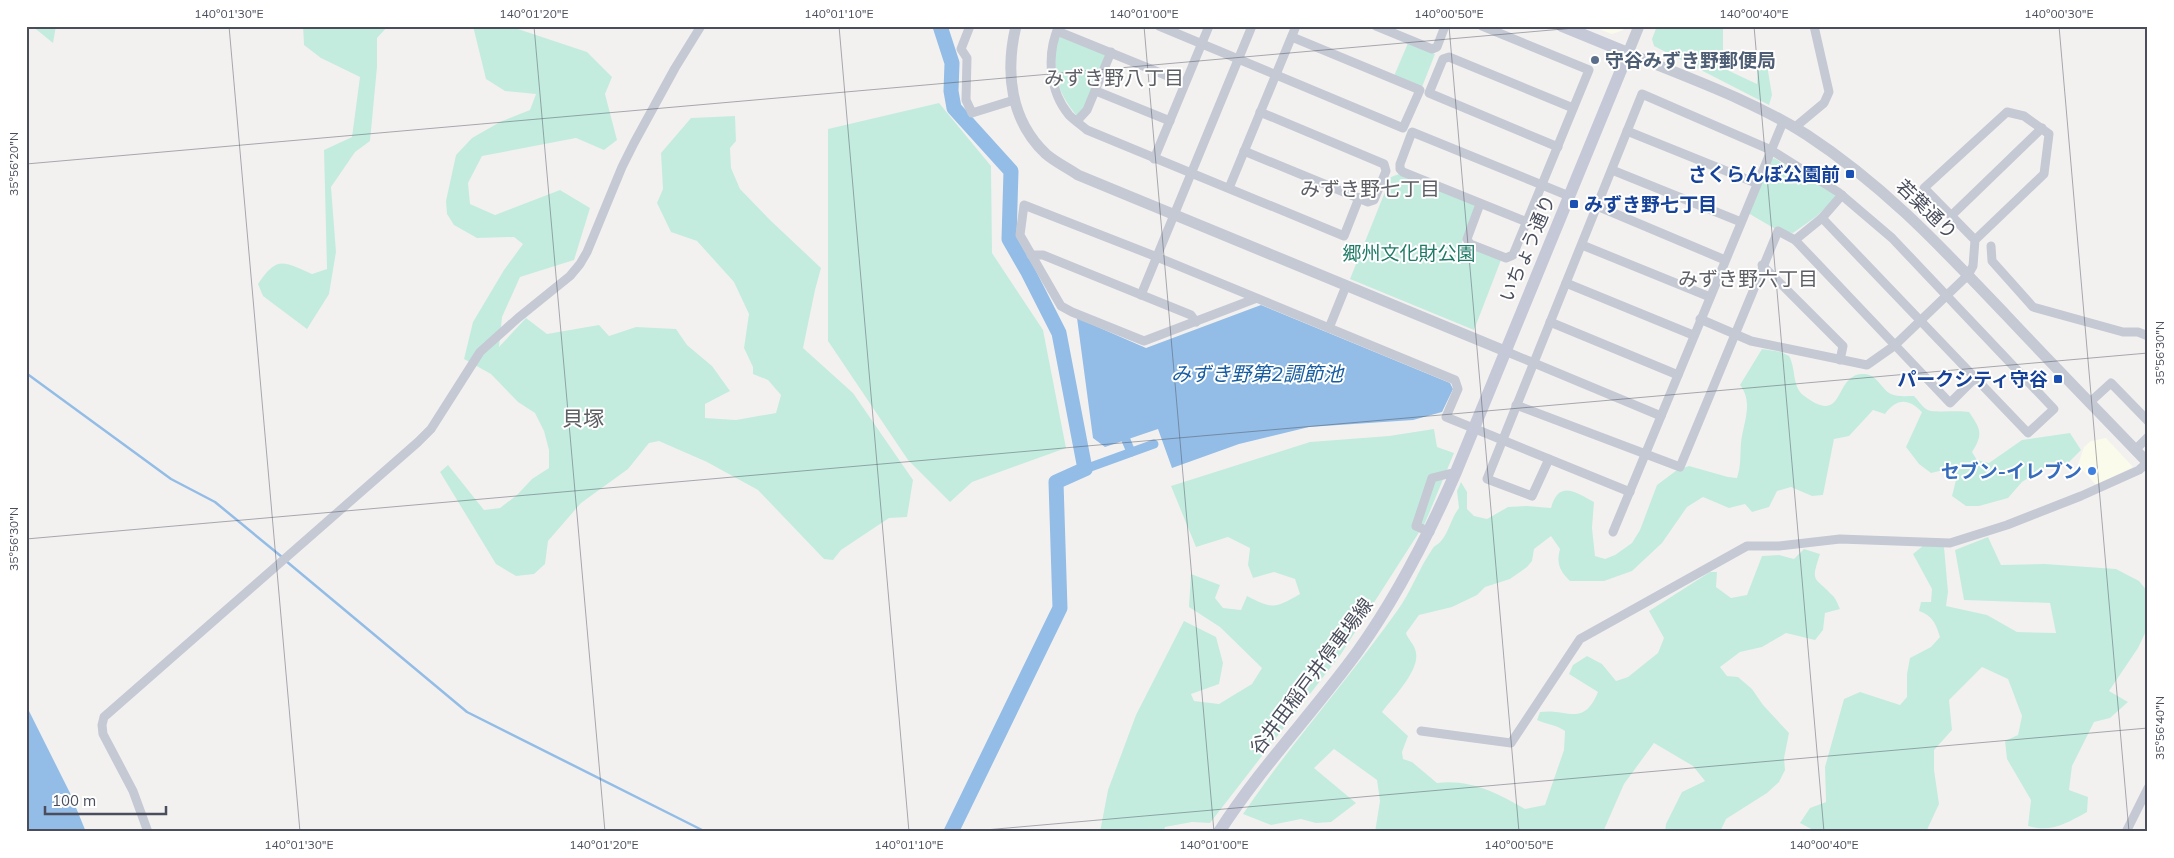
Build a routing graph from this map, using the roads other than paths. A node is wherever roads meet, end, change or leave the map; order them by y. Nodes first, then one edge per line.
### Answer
1 (701, 26) edge
2 (970, 26) edge
3 (1016, 26) edge
4 (1159, 26) edge
5 (1209, 26) edge
6 (1252, 26) edge
7 (1296, 26) edge
8 (1376, 26) edge
9 (1445, 26) edge
10 (1482, 26) edge
11 (1562, 26) edge
12 (1639, 26) edge
13 (1814, 26) edge
14 (1058, 29) edge
15 (1292, 37) junction
16 (1202, 44) junction
17 (1111, 52) junction
18 (1628, 53) junction
19 (1238, 59) junction
20 (1276, 75) junction
21 (1185, 83) junction
22 (1096, 91) junction
23 (1014, 100) junction
24 (1574, 108) junction
25 (1260, 112) junction
26 (1077, 121) junction
27 (1170, 121) junction
28 (1783, 122) junction
29 (1794, 128) junction
30 (2042, 128) junction
31 (1627, 131) junction
32 (1558, 147) junction
33 (1771, 150) junction
34 (1244, 151) junction
35 (1154, 158) junction
36 (1612, 170) junction
37 (1192, 174) junction
38 (1756, 183) junction
39 (1542, 184) junction
40 (1229, 188) junction
41 (1842, 195) junction
42 (1569, 196) junction
43 (1359, 198) junction
44 (1480, 204) junction
45 (1597, 206) junction
46 (1176, 215) junction
47 (1952, 215) junction
48 (1822, 218) junction
49 (1527, 222) junction
50 (1740, 222) junction
51 (1795, 240) junction
52 (1975, 240) junction
53 (1582, 245) junction
54 (1991, 246) dead end
55 (1032, 255) junction
56 (1157, 257) junction
57 (1725, 260) junction
58 (1762, 265) junction
59 (1968, 275) junction
60 (1566, 283) junction
61 (1346, 286) junction
62 (1142, 295) junction
63 (1946, 295) junction
64 (1710, 297) junction
65 (1257, 298) junction
66 (1700, 319) junction
67 (1196, 322) junction
68 (1550, 322) junction
69 (1919, 322) junction
70 (1329, 328) junction
71 (1735, 334) junction
72 (1693, 336) junction
73 (2148, 336) edge
74 (1894, 346) junction
75 (1505, 352) junction
76 (1840, 360) junction
77 (1533, 363) junction
78 (1678, 375) junction
79 (1976, 377) junction
80 (2089, 403) junction
81 (1516, 405) junction
82 (1661, 416) junction
83 (2148, 420) edge
84 (1474, 428) junction
85 (2148, 437) edge
86 (1502, 439) junction
87 (2135, 450) junction
88 (1646, 453) junction
89 (1549, 459) junction
90 (2148, 463) edge
91 (1453, 478) junction
92 (1630, 492) junction
93 (1430, 532) junction
94 (1613, 532) dead end
95 (1422, 731) dead end
96 (2148, 788) edge
97 (148, 832) edge
98 (1219, 832) edge
99 (2126, 832) edge

1 - 97 street
2 - 23 street
3 - 23 street
4 - 16 street
5 - 16 street
6 - 19 street
7 - 15 street
8 - 9 street
10 - 24 street
11 - 18 main road
12 - 18 street, いちょう通り
13 - 29 street
14 - 17 street
14 - 26 street
15 - 20 street
15 - 20 street
16 - 19 street
16 - 21 street
17 - 21 street
17 - 22 street
18 - 28 street, 若葉通り
18 - 42 main road, いちょう通り
19 - 20 street
19 - 37 street
20 - 25 street
21 - 27 street
22 - 26 street
22 - 27 street
23 - 46 street
24 - 32 street
24 - 32 street
25 - 34 street
25 - 43 street
26 - 35 street
27 - 35 street
28 - 29 street, 若葉通り
28 - 33 street
29 - 59 street, 若葉通り
30 - 47 street
30 - 47 street
30 - 52 street
31 - 33 street
31 - 36 street
31 - 38 street
32 - 39 street
33 - 38 street
33 - 41 street
34 - 40 street
34 - 43 street
35 - 37 street
36 - 45 street
36 - 50 street
37 - 40 street
37 - 46 street
38 - 50 street
39 - 42 street
39 - 44 street
39 - 49 street
40 - 43 street
41 - 48 street
41 - 63 street
42 - 75 main road, いちょう通り
44 - 49 street
44 - 49 street
45 - 53 street
45 - 57 street
46 - 56 street
46 - 61 street
47 - 52 street
48 - 51 street
48 - 69 street
50 - 57 street
51 - 58 street
51 - 74 street
52 - 59 street
53 - 60 street
53 - 64 street
54 - 73 street
55 - 56 street
55 - 62 street
55 - 67 street
56 - 62 street
56 - 65 street
57 - 64 street
58 - 71 street
58 - 76 street
59 - 63 street
59 - 80 street, 若葉通り
60 - 68 street
60 - 72 street
61 - 70 street
61 - 75 street
62 - 67 street
63 - 69 street
63 - 79 street
64 - 66 street
65 - 67 street
65 - 70 street
66 - 71 street
66 - 72 street
68 - 77 street
68 - 78 street
69 - 74 street
69 - 79 street
70 - 84 street
71 - 76 street
71 - 88 street
72 - 78 street
74 - 76 street
74 - 79 street
75 - 77 street
75 - 84 main road, いちょう通り
77 - 81 street
77 - 82 street
78 - 82 street
80 - 83 street
80 - 87 street, 若葉通り
81 - 86 street
81 - 88 street
82 - 88 street
84 - 86 street
84 - 91 main road, いちょう通り
85 - 87 street
86 - 89 street
86 - 89 street
87 - 90 street, 若葉通り
88 - 92 street
89 - 92 street
90 - 95 street
91 - 93 main road, 谷井田稲戸井停車場線
91 - 93 street
92 - 94 street
93 - 98 main road, 谷井田稲戸井停車場線
96 - 99 street

